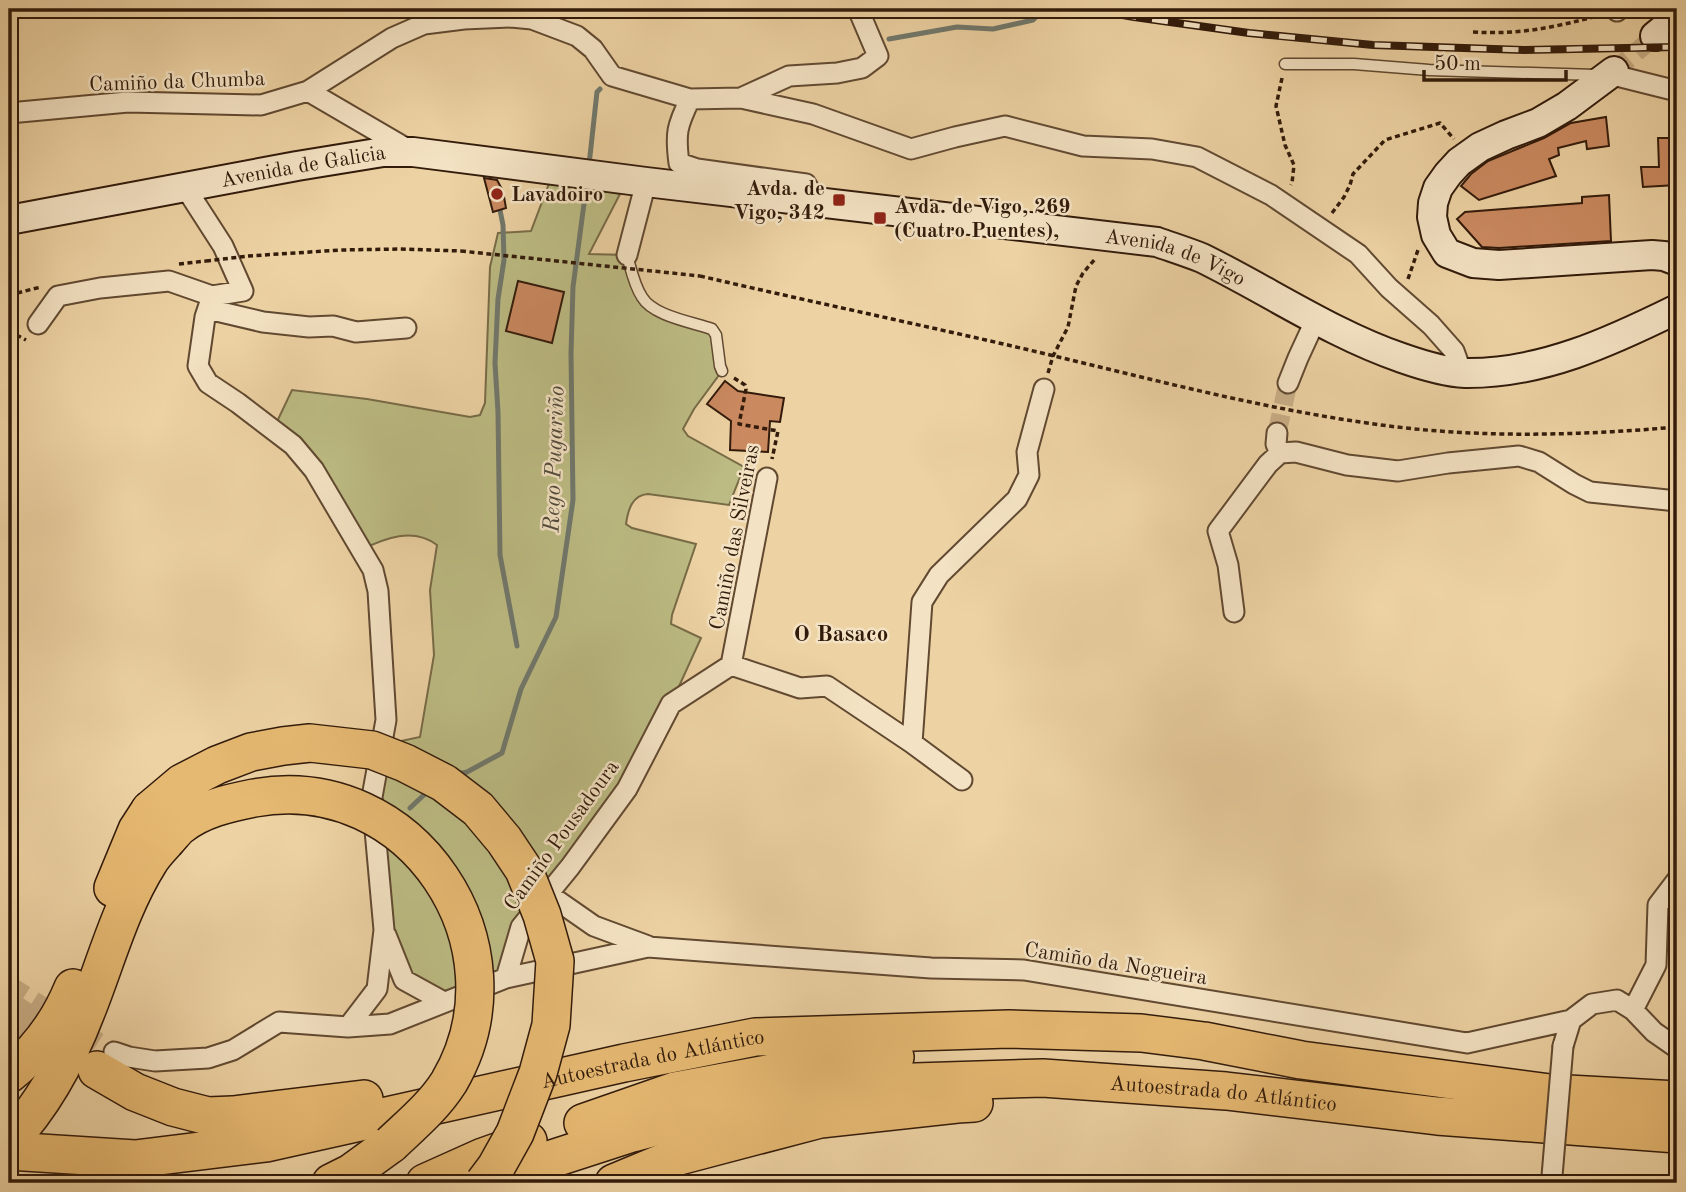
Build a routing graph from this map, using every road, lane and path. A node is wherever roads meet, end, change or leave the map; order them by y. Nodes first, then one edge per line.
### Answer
1 (858, 9) edge
2 (1617, 10) edge
3 (1677, 18) edge
4 (1473, 32) dead end
5 (1655, 36) tunnel mouth
6 (1285, 64) joint
7 (1611, 72) junction
8 (308, 91) junction
9 (1677, 91) edge
10 (741, 98) junction
11 (690, 99) junction
12 (9, 113) edge
13 (413, 152) junction
14 (1473, 152) junction
15 (601, 177) joint
16 (640, 182) junction
17 (185, 187) junction
18 (816, 201) junction
19 (1279, 201) junction
20 (9, 220) edge
21 (1320, 228) junction
22 (1106, 235) junction
23 (1419, 247) dead end
24 (627, 255) joint
25 (206, 261) dead end
26 (1677, 261) edge
27 (1411, 272) dead end
28 (210, 302) junction
29 (1677, 309) edge
30 (1317, 319) junction
31 (38, 324) dead end
32 (406, 328) dead end
33 (1053, 356) junction
34 (722, 371) joint
35 (1462, 373) junction
36 (1288, 383) tunnel mouth
37 (1044, 389) joint
38 (1677, 427) edge
39 (1277, 433) tunnel mouth
40 (1280, 453) junction
41 (767, 478) joint
42 (1677, 501) edge
43 (1234, 612) dead end
44 (731, 665) junction
45 (912, 743) junction
46 (962, 780) dead end
47 (158, 826) junction
48 (1677, 880) edge
49 (548, 894) junction
50 (384, 930) junction
51 (649, 947) junction
52 (506, 978) junction
53 (444, 1002) junction
54 (1633, 1010) junction
55 (1571, 1020) junction
56 (348, 1027) junction
57 (755, 1037) junction
58 (1677, 1048) edge
59 (1301, 1059) junction
60 (106, 1061) joint
61 (9, 1074) edge
62 (1677, 1100) edge
63 (1437, 1116) junction
64 (1677, 1134) edge
65 (13, 1140) edge
66 (1552, 1179) edge
67 (331, 1183) edge
68 (425, 1183) edge
69 (486, 1183) edge
70 (614, 1183) edge

1 - 10 street
2 - 4 path
3 - 5 main road
6 - 7 lane
6 - 19 path
7 - 9 street
7 - 14 main road
8 - 11 street, Camiño da Chumba
8 - 12 street, Camiño da Chumba
8 - 13 street
10 - 11 street, Camiño da Chumba
10 - 19 street
11 - 18 street
13 - 15 main road, Avenida de Galicia
13 - 17 main road, Avenida de Galicia
14 - 21 path
14 - 26 main road
15 - 16 main road, Avenida de Vigo
16 - 18 main road, Avenida de Vigo
16 - 24 street
17 - 20 main road, Avenida de Galicia
17 - 28 street
18 - 22 main road, Avenida de Vigo
19 - 21 street
21 - 35 street
22 - 30 main road, Avenida de Vigo
22 - 33 path
23 - 27 path
24 - 34 lane
25 - 33 path, bridge
28 - 31 street
28 - 32 street
28 - 50 street
29 - 35 main road, Avenida de Vigo
30 - 35 main road, Avenida de Vigo
30 - 36 street
33 - 37 path
33 - 38 path
34 - 41 path, Camiño das Silveiras
37 - 45 street
39 - 40 street
40 - 42 street
40 - 43 street
41 - 44 street, Camiño das Silveiras
44 - 45 street
44 - 49 street, Camiño Pousadoura
45 - 46 street
47 - 61 highway
47 - 65 highway
47 - 67 highway, bridge
47 - 69 highway, bridge
48 - 54 street
49 - 51 street, Camiño da Nogueira
49 - 52 street, Camiño Pousadoura
50 - 53 street
50 - 56 street
51 - 52 street, Camiño da Nogueira
51 - 55 street, Camiño da Nogueira
52 - 53 street, Camiño da Nogueira
53 - 56 street, Camiño da Nogueira
54 - 55 street, Camiño da Nogueira
54 - 58 street
55 - 66 street, bridge
56 - 60 street, Camiño da Nogueira
57 - 59 highway, Autoestrada do Atlántico
57 - 60 highway
57 - 65 highway, Autoestrada do Atlántico
59 - 62 highway, Autoestrada do Atlántico
59 - 68 highway, Autoestrada do Atlántico
63 - 64 highway, Autoestrada do Atlántico
63 - 69 highway, Autoestrada do Atlántico
63 - 70 highway

